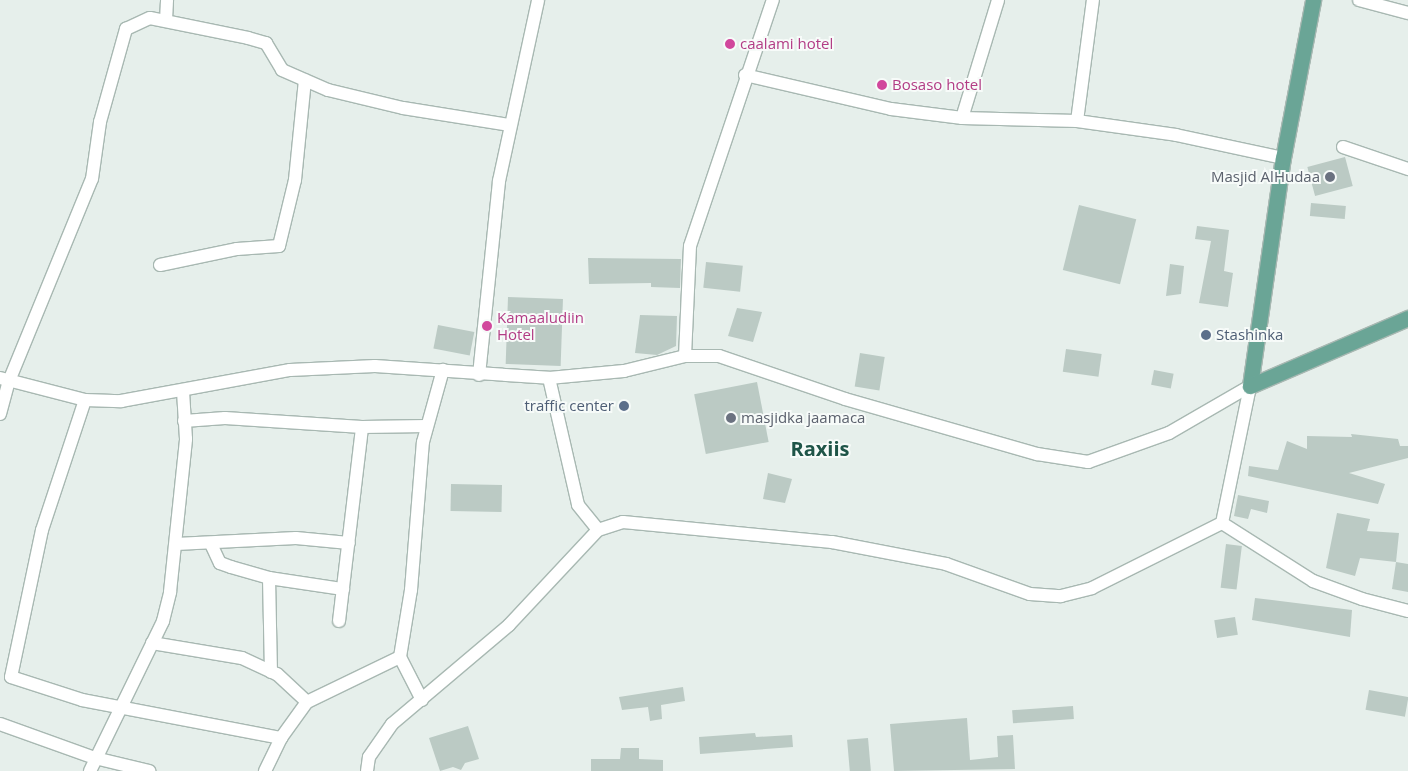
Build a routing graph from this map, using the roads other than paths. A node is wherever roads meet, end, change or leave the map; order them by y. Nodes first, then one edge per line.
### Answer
1 (167, 0) edge
2 (538, 0) edge
3 (773, 0) edge
4 (998, 0) edge
5 (1093, 0) edge
6 (1313, 0) edge
7 (1359, 0) edge
8 (1408, 13) edge
9 (166, 20) junction
10 (745, 75) junction
11 (305, 80) junction
12 (962, 118) junction
13 (1077, 121) junction
14 (509, 125) junction
15 (1343, 147) dead end
16 (1283, 158) junction
17 (1408, 168) edge
18 (160, 265) dead end
19 (1408, 318) edge
20 (684, 356) junction
21 (443, 370) junction
22 (479, 375) junction
23 (549, 378) junction
24 (4, 379) edge
25 (1250, 386) junction
26 (183, 391) junction
27 (85, 400) junction
28 (0, 414) edge
29 (184, 422) junction
30 (427, 426) junction
31 (362, 427) junction
32 (1222, 523) junction
33 (598, 530) junction
34 (349, 543) junction
35 (176, 544) junction
36 (211, 544) junction
37 (269, 578) junction
38 (343, 589) junction
39 (1408, 611) edge
40 (339, 621) dead end
41 (152, 643) junction
42 (400, 657) junction
43 (271, 672) junction
44 (422, 700) junction
45 (307, 702) junction
46 (120, 707) junction
47 (0, 724) edge
48 (281, 738) junction
49 (95, 758) junction
50 (90, 771) edge
51 (150, 771) edge
52 (265, 771) edge
53 (367, 771) edge

1 - 9 street
2 - 14 street
3 - 10 street
4 - 12 street
5 - 13 street
6 - 16 main road
7 - 8 street
9 - 11 street
9 - 24 street
10 - 12 street
10 - 20 street
11 - 14 street
11 - 18 street
12 - 13 street
13 - 16 street
14 - 22 street
15 - 17 street
16 - 25 main road
19 - 25 main road
20 - 23 street
20 - 25 street
21 - 22 street
21 - 26 street
21 - 30 street
22 - 23 street
23 - 33 street
24 - 27 street
24 - 28 street
25 - 32 street
26 - 27 street
26 - 29 street
27 - 46 street
29 - 31 street
29 - 35 street
30 - 31 street
30 - 42 street
31 - 34 street
32 - 33 street
32 - 39 street
33 - 44 street
34 - 36 street
34 - 38 street
35 - 36 street
35 - 41 street
36 - 37 street
37 - 38 street
37 - 43 street
38 - 40 street
41 - 43 street
41 - 46 street
42 - 44 street
42 - 45 street
43 - 45 street
44 - 53 street
45 - 48 street
46 - 48 street
46 - 49 street
47 - 49 street
48 - 52 street
49 - 50 street
49 - 51 street

